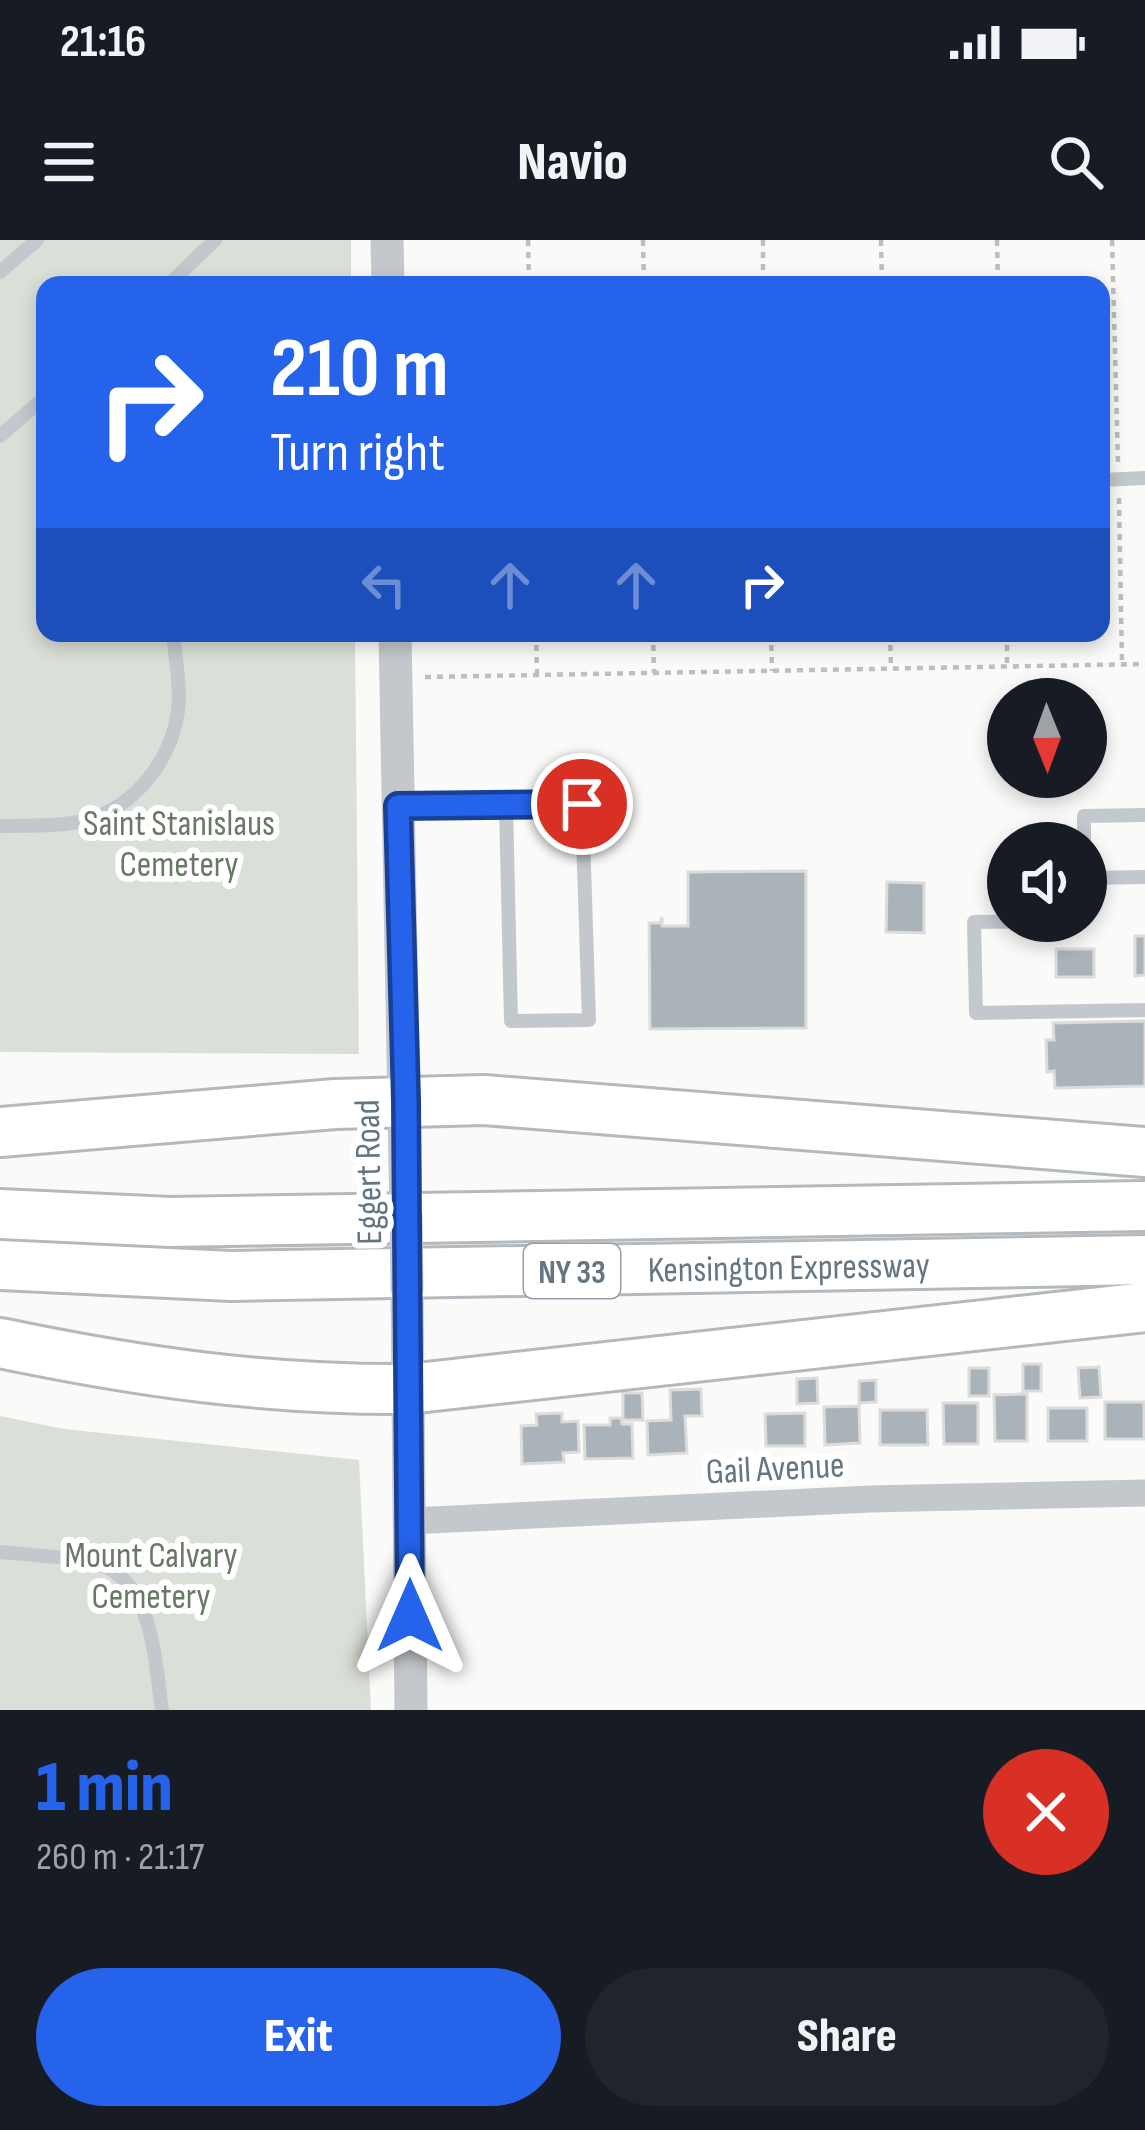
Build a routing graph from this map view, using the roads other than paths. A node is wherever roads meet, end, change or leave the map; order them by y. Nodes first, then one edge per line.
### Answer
1 (37, 240) edge
2 (215, 240) edge
3 (387, 240) edge
4 (0, 272) edge
5 (177, 276) edge
6 (388, 276) edge
7 (36, 405) edge
8 (0, 436) edge
9 (1145, 478) edge
10 (1110, 479) edge
11 (174, 642) edge
12 (394, 642) edge
13 (506, 805) junction
14 (398, 806) junction
15 (1145, 815) edge
16 (1084, 822) edge
17 (0, 826) edge
18 (1145, 877) edge
19 (1107, 878) edge
20 (987, 922) edge
21 (1145, 1010) edge
22 (406, 1112) junction
23 (0, 1132) edge
24 (1145, 1152) edge
25 (1145, 1206) edge
26 (0, 1214) edge
27 (1145, 1261) edge
28 (0, 1265) edge
29 (1145, 1307) edge
30 (0, 1342) edge
31 (408, 1383) junction
32 (1145, 1493) edge
33 (409, 1521) junction
34 (0, 1552) edge
35 (162, 1710) edge
36 (410, 1710) edge

1 - 4 lane
2 - 5 lane
3 - 6 street
7 - 8 lane
9 - 10 lane
11 - 17 lane
12 - 14 street, Eggert Road
13 - 13 lane
13 - 14 lane
14 - 22 street, Eggert Road
15 - 16 lane
18 - 19 lane
20 - 21 lane
22 - 23 highway
22 - 24 highway
22 - 31 street, Eggert Road, bridge
25 - 26 highway, Kensington Expressway / NY 33
27 - 28 highway, Kensington Expressway / NY 33
29 - 31 highway
30 - 31 highway
31 - 33 street, Eggert Road
32 - 33 street, Gail Avenue
33 - 36 street, Eggert Road
34 - 35 lane

